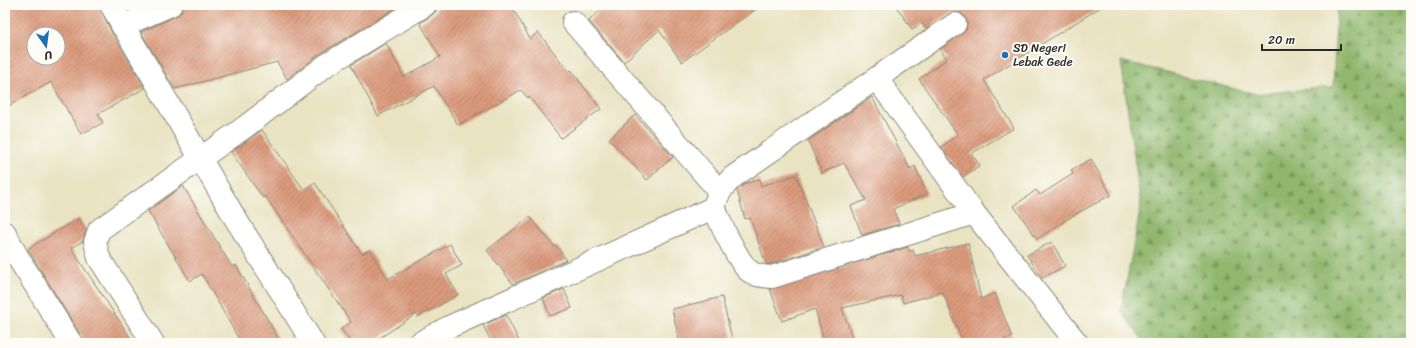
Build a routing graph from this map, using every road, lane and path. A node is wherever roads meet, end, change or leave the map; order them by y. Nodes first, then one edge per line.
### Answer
1 (111, 5) edge
2 (171, 5) edge
3 (425, 5) edge
4 (573, 22) dead end
5 (955, 24) dead end
6 (122, 26) junction
7 (877, 79) junction
8 (201, 157) junction
9 (717, 199) junction
10 (974, 213) junction
11 (5, 233) edge
12 (71, 343) edge
13 (153, 343) edge
14 (313, 343) edge
15 (420, 343) edge
16 (1077, 343) edge

1 - 6 street
2 - 6 street
3 - 8 street
4 - 9 street
5 - 7 street
6 - 8 street
7 - 9 street
7 - 10 street
8 - 13 street
8 - 14 street
9 - 10 street
9 - 15 street
10 - 16 street
11 - 12 street

